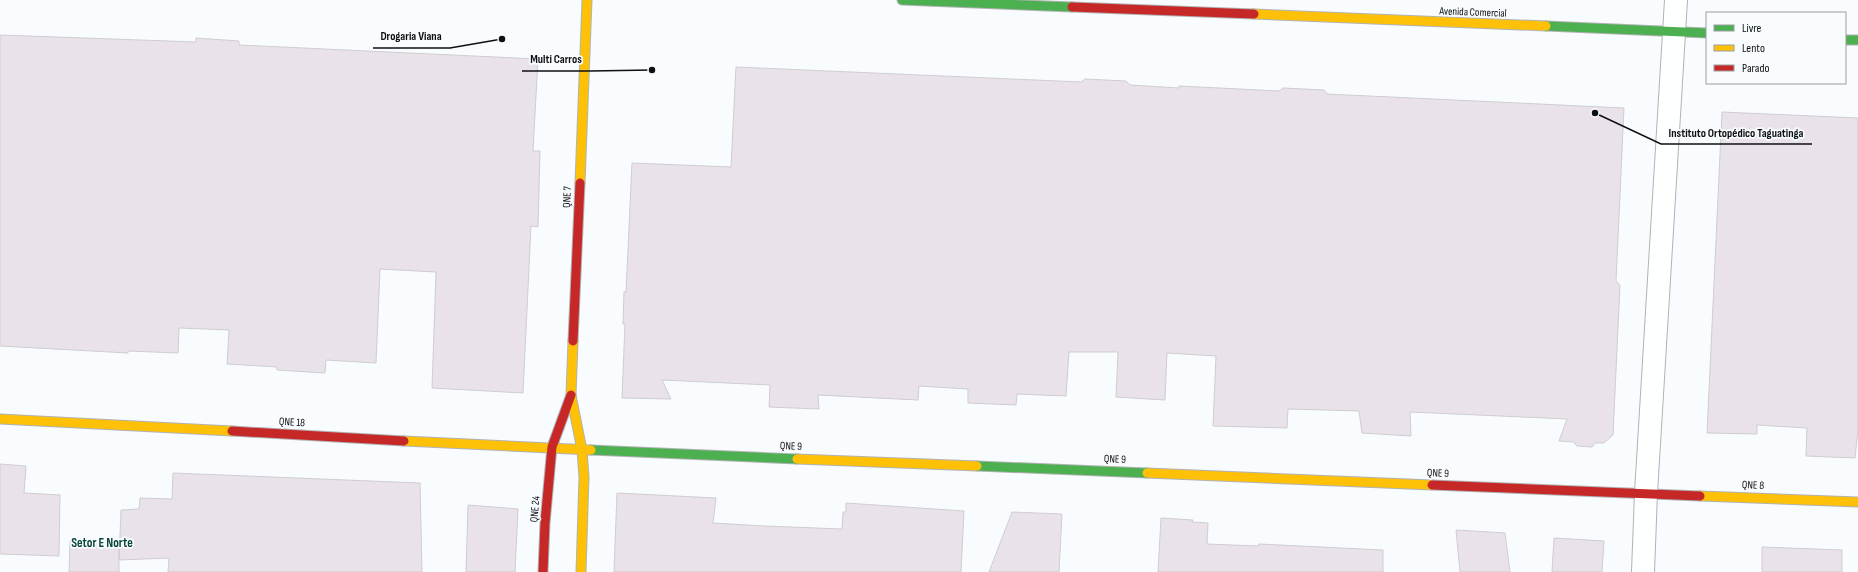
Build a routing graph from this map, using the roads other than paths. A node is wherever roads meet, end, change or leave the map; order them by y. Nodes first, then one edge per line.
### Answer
1 (587, 0) edge
2 (902, 0) edge
3 (1676, 0) edge
4 (1675, 32) junction
5 (1706, 34) edge
6 (1846, 40) edge
7 (1858, 40) edge
8 (572, 395) junction
9 (0, 419) edge
10 (552, 447) junction
11 (582, 450) junction
12 (1646, 493) junction
13 (1858, 502) edge
14 (543, 572) edge
15 (581, 572) edge
16 (1643, 572) edge

1 - 8 street, QNE 7
2 - 4 street, Avenida Comercial
3 - 4 street
4 - 5 street, Avenida Comercial
4 - 12 street
6 - 7 street
8 - 10 street, QNE 7
8 - 11 street, QNE 7
9 - 10 street, QNE 18
10 - 11 street, QNE 18
10 - 14 street, QNE 24
11 - 12 street, QNE 9
11 - 15 street
12 - 13 street, QNE 8
12 - 16 street

